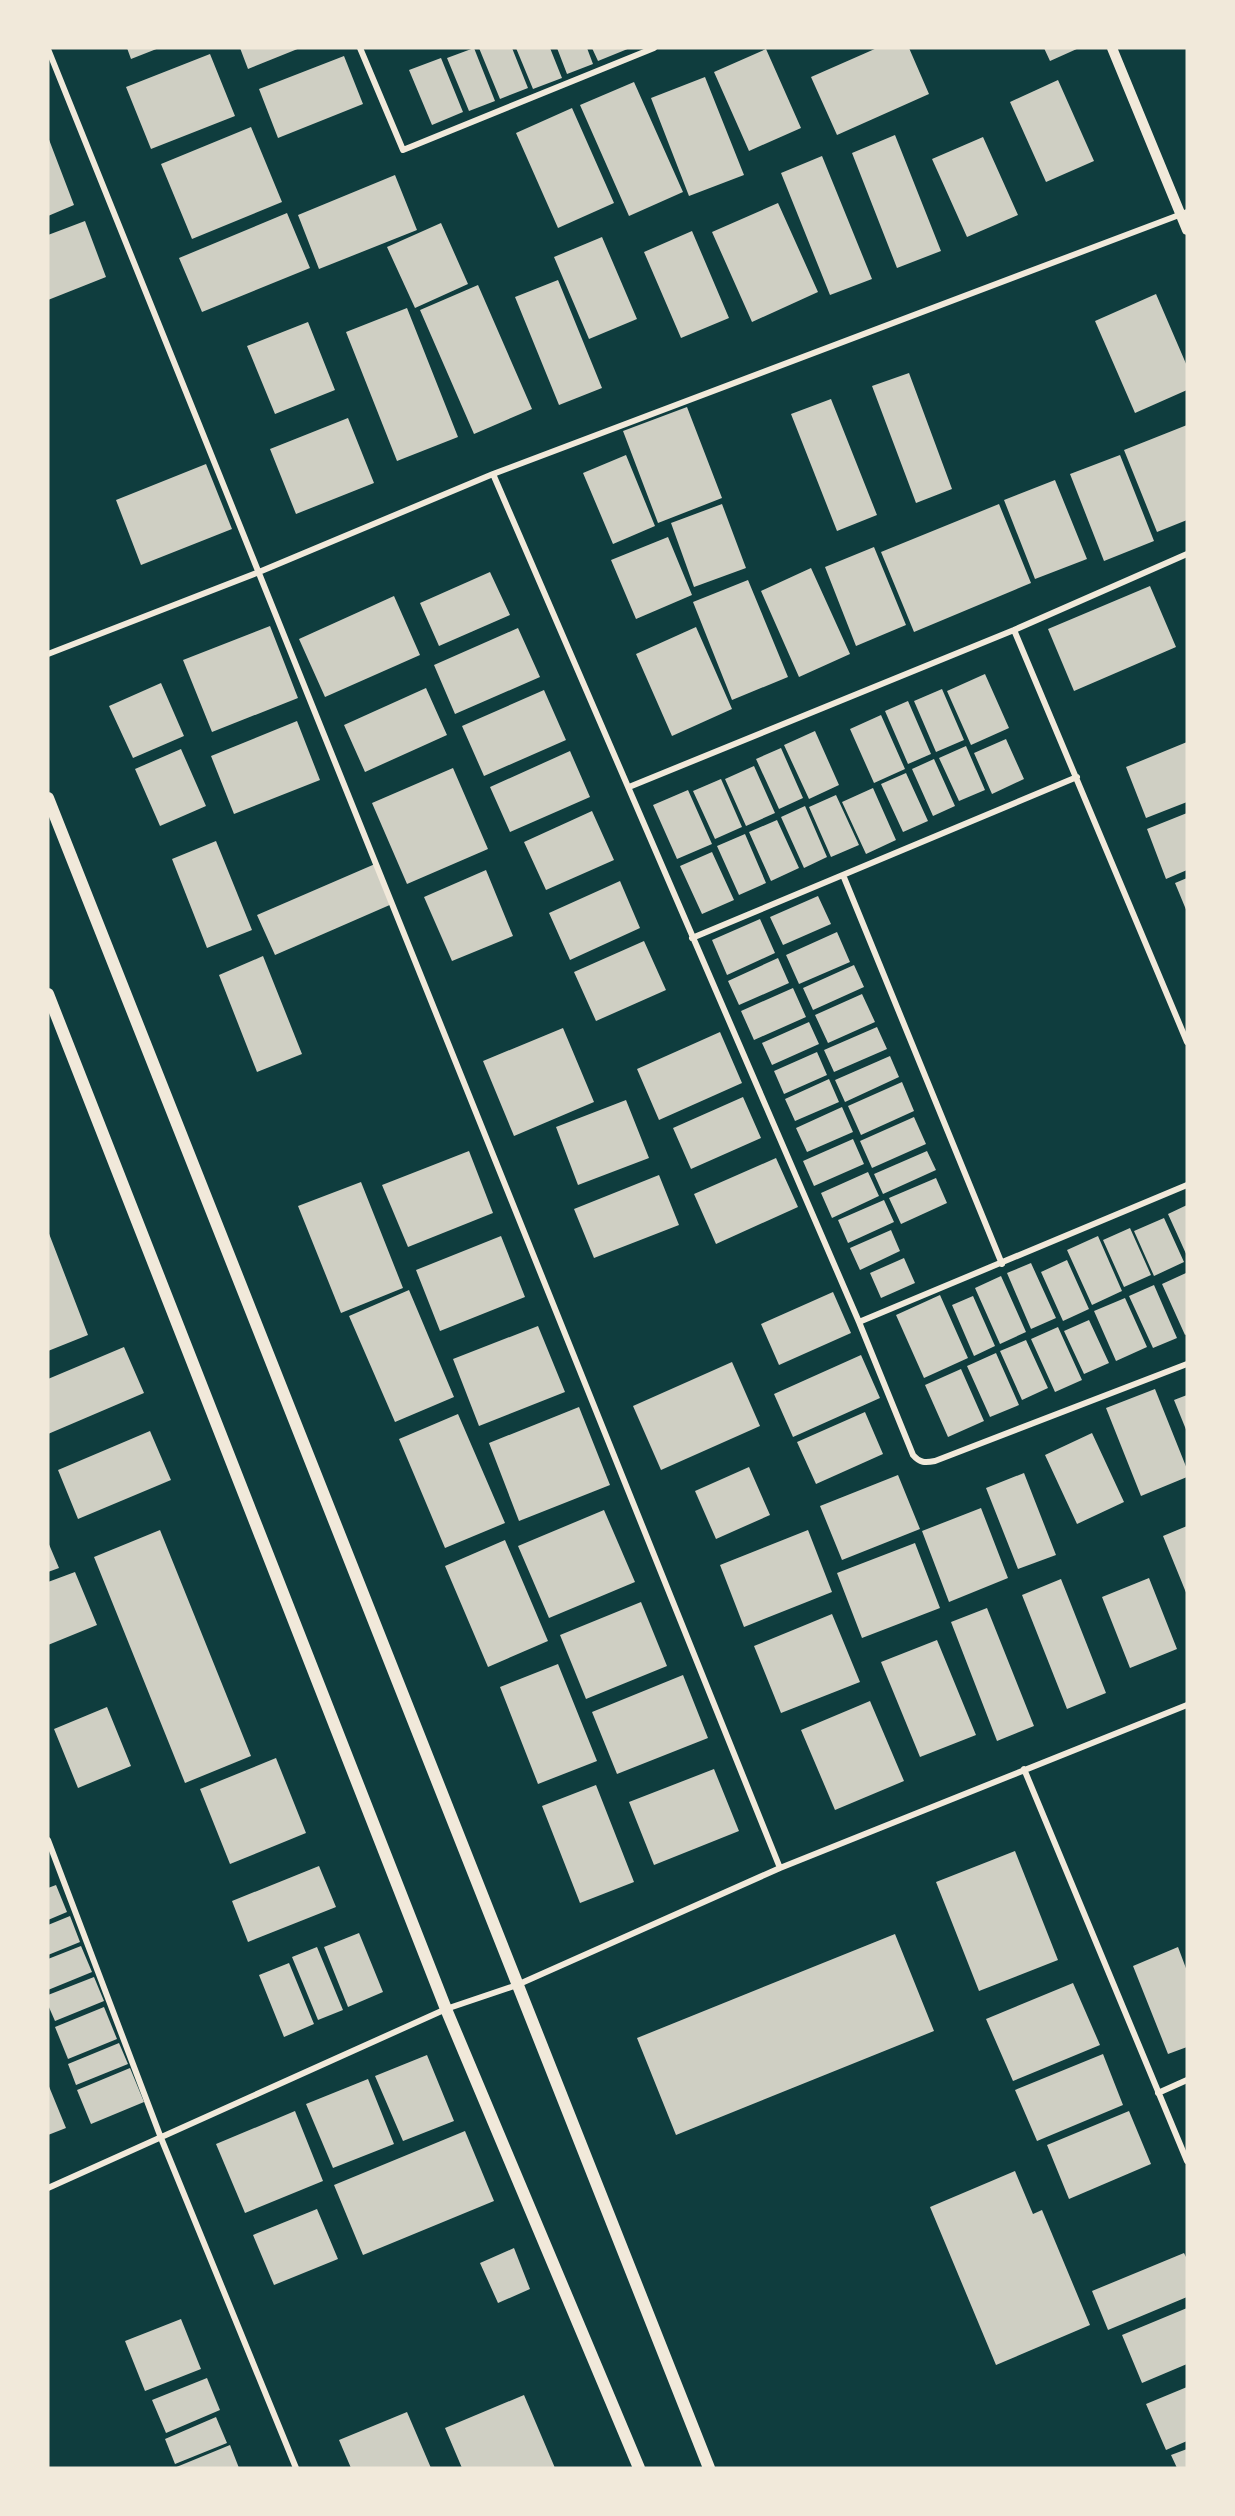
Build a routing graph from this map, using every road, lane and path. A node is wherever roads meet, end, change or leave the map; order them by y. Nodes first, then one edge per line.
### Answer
1 (360, 48) edge
2 (654, 48) edge
3 (1112, 48) edge
4 (48, 49) edge
5 (1184, 214) edge
6 (1187, 230) edge
7 (493, 474) junction
8 (1187, 554) edge
9 (259, 572) junction
10 (1014, 630) junction
11 (48, 654) edge
12 (1077, 777) junction
13 (629, 787) junction
14 (48, 798) edge
15 (843, 875) junction
16 (692, 938) junction
17 (48, 994) edge
18 (1187, 1042) edge
19 (1187, 1185) edge
20 (1002, 1264) junction
21 (859, 1322) junction
22 (1187, 1364) edge
23 (1187, 1705) edge
24 (1024, 1768) junction
25 (48, 1840) edge
26 (780, 1868) junction
27 (517, 1985) junction
28 (446, 2009) junction
29 (1187, 2080) edge
30 (1158, 2092) junction
31 (161, 2138) junction
32 (1187, 2161) edge
33 (48, 2188) edge
34 (296, 2468) edge
35 (639, 2468) edge
36 (709, 2468) edge

1 - 2 street
3 - 5 street
4 - 9 street
5 - 6 street
5 - 7 street
7 - 9 street
7 - 13 street
8 - 10 street
9 - 11 street
9 - 26 street
10 - 12 street
10 - 13 street
12 - 15 street
12 - 18 street
13 - 16 street
14 - 27 main road
15 - 16 street
15 - 20 street
16 - 21 street
17 - 28 main road
19 - 20 street
20 - 21 street
21 - 22 street
23 - 24 street
24 - 26 street
24 - 30 street
25 - 31 street
26 - 27 street
27 - 28 street
27 - 36 main road
28 - 31 street
28 - 35 main road
29 - 30 street
30 - 32 street
31 - 33 street
31 - 34 street

